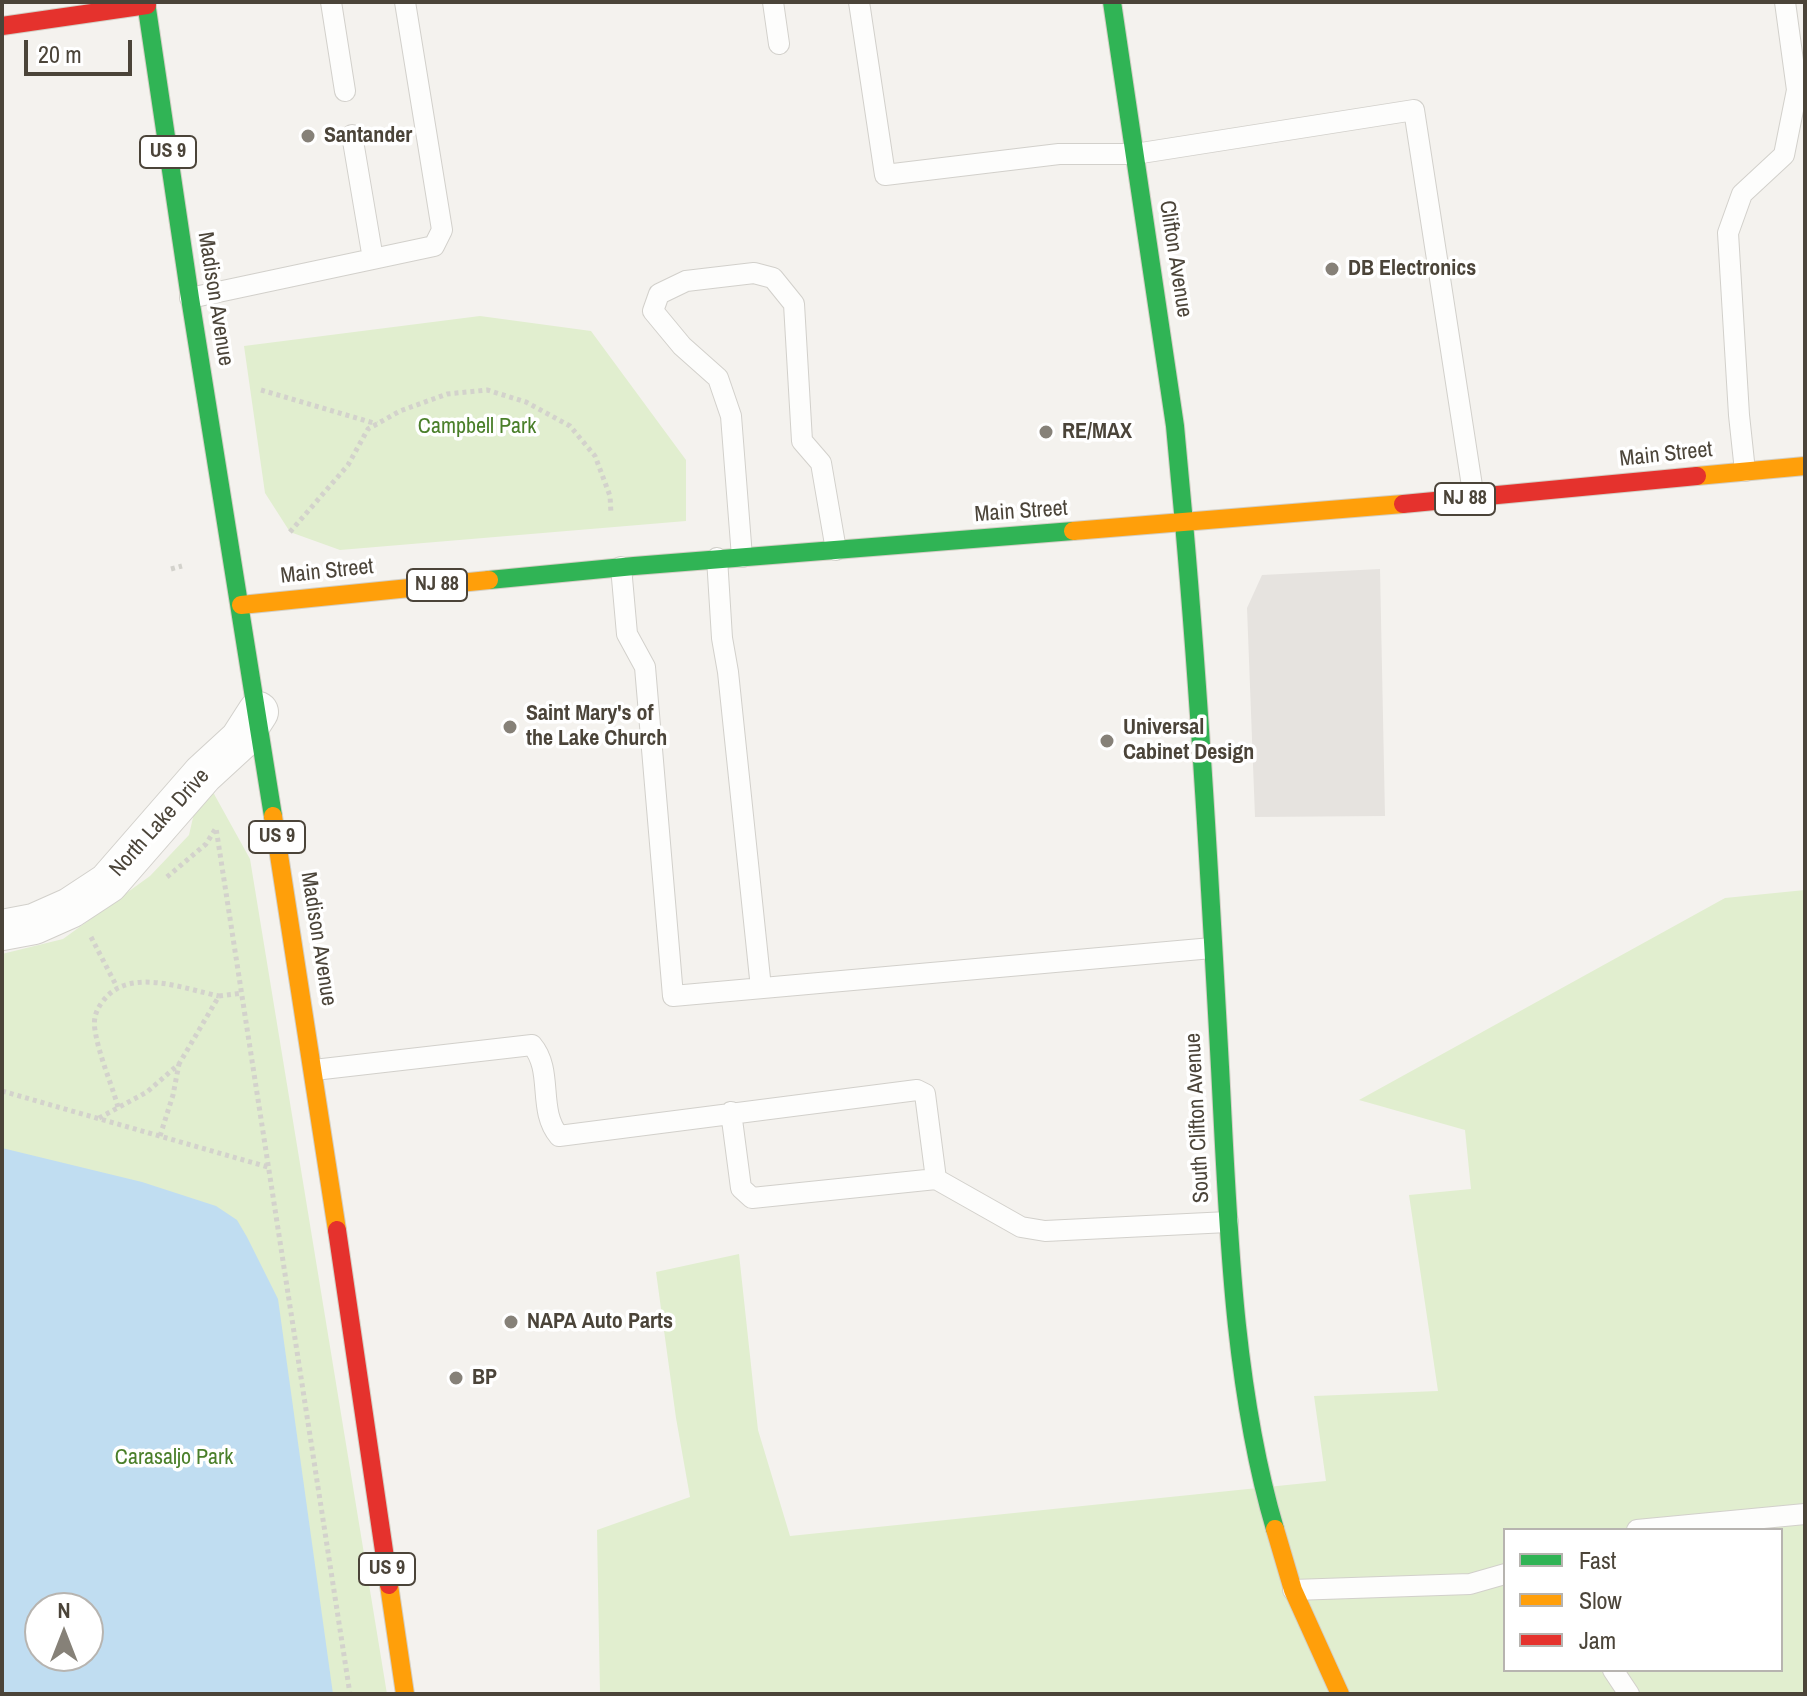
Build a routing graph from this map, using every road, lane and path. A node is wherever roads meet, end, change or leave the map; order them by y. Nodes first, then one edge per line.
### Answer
1 (331, 2) edge
2 (405, 2) edge
3 (773, 2) edge
4 (859, 2) edge
5 (1112, 2) edge
6 (1785, 2) edge
7 (154, 3) edge
8 (2, 26) edge
9 (779, 44) dead end
10 (345, 91) dead end
11 (352, 135) dead end
12 (1135, 154) junction
13 (373, 259) junction
14 (190, 298) junction
15 (261, 390) dead end
16 (378, 424) junction
17 (1805, 466) edge
18 (1745, 471) junction
19 (1474, 499) junction
20 (611, 513) dead end
21 (1184, 523) junction
22 (290, 532) dead end
23 (836, 550) junction
24 (742, 557) junction
25 (717, 558) junction
26 (182, 566) dead end
27 (621, 567) junction
28 (171, 569) dead end
29 (241, 605) junction
30 (258, 712) junction
31 (160, 884) dead end
32 (104, 929) dead end
33 (2, 930) edge
34 (91, 936) junction
35 (77, 942) dead end
36 (1212, 948) junction
37 (117, 987) junction
38 (761, 988) junction
39 (242, 993) junction
40 (219, 996) junction
41 (179, 1064) junction
42 (314, 1070) junction
43 (2, 1091) edge
44 (118, 1107) junction
45 (731, 1112) junction
46 (98, 1118) junction
47 (160, 1136) junction
48 (268, 1167) junction
49 (936, 1179) junction
50 (1228, 1222) junction
51 (1805, 1514) edge
52 (1658, 1528) edge
53 (1503, 1575) edge
54 (1293, 1590) junction
55 (1614, 1672) edge
56 (350, 1694) edge
57 (405, 1694) edge
58 (1340, 1694) edge
59 (1629, 1694) edge

1 - 10 lane
2 - 13 lane
3 - 9 lane
4 - 12 lane
5 - 12 main road, Clifton Avenue
6 - 18 lane
7 - 8 main road
7 - 14 main road, Madison Avenue / US 9
11 - 13 lane
12 - 19 lane
12 - 21 main road, Clifton Avenue
13 - 14 lane
14 - 29 main road, Madison Avenue / US 9
15 - 16 path
16 - 20 path
16 - 22 path
17 - 18 main road, Main Street / NJ 88
18 - 19 main road, Main Street / NJ 88
19 - 21 main road, Main Street / NJ 88
21 - 23 main road, Main Street / NJ 88
21 - 36 main road, South Clifton Avenue
23 - 24 main road, Main Street / NJ 88
23 - 24 lane
24 - 25 main road, Main Street / NJ 88
25 - 27 main road, Main Street / NJ 88
25 - 38 lane
26 - 28 path
27 - 29 main road, Main Street / NJ 88
27 - 38 lane
29 - 30 main road, Madison Avenue / US 9
30 - 33 street, North Lake Drive
30 - 42 main road, Madison Avenue / US 9
31 - 39 path
32 - 34 path
34 - 35 path
34 - 37 path
36 - 38 lane
36 - 50 main road, South Clifton Avenue
37 - 40 path
37 - 44 path
39 - 40 path
39 - 48 path
40 - 41 path
41 - 44 path
41 - 47 path
42 - 45 lane
42 - 57 main road, Madison Avenue / US 9
43 - 46 path
44 - 46 path
45 - 49 lane
45 - 49 lane
46 - 47 path
47 - 48 path
48 - 56 path
49 - 50 lane
50 - 54 main road, South Clifton Avenue
51 - 52 lane
53 - 54 lane
54 - 58 main road, South Clifton Avenue
55 - 59 lane

